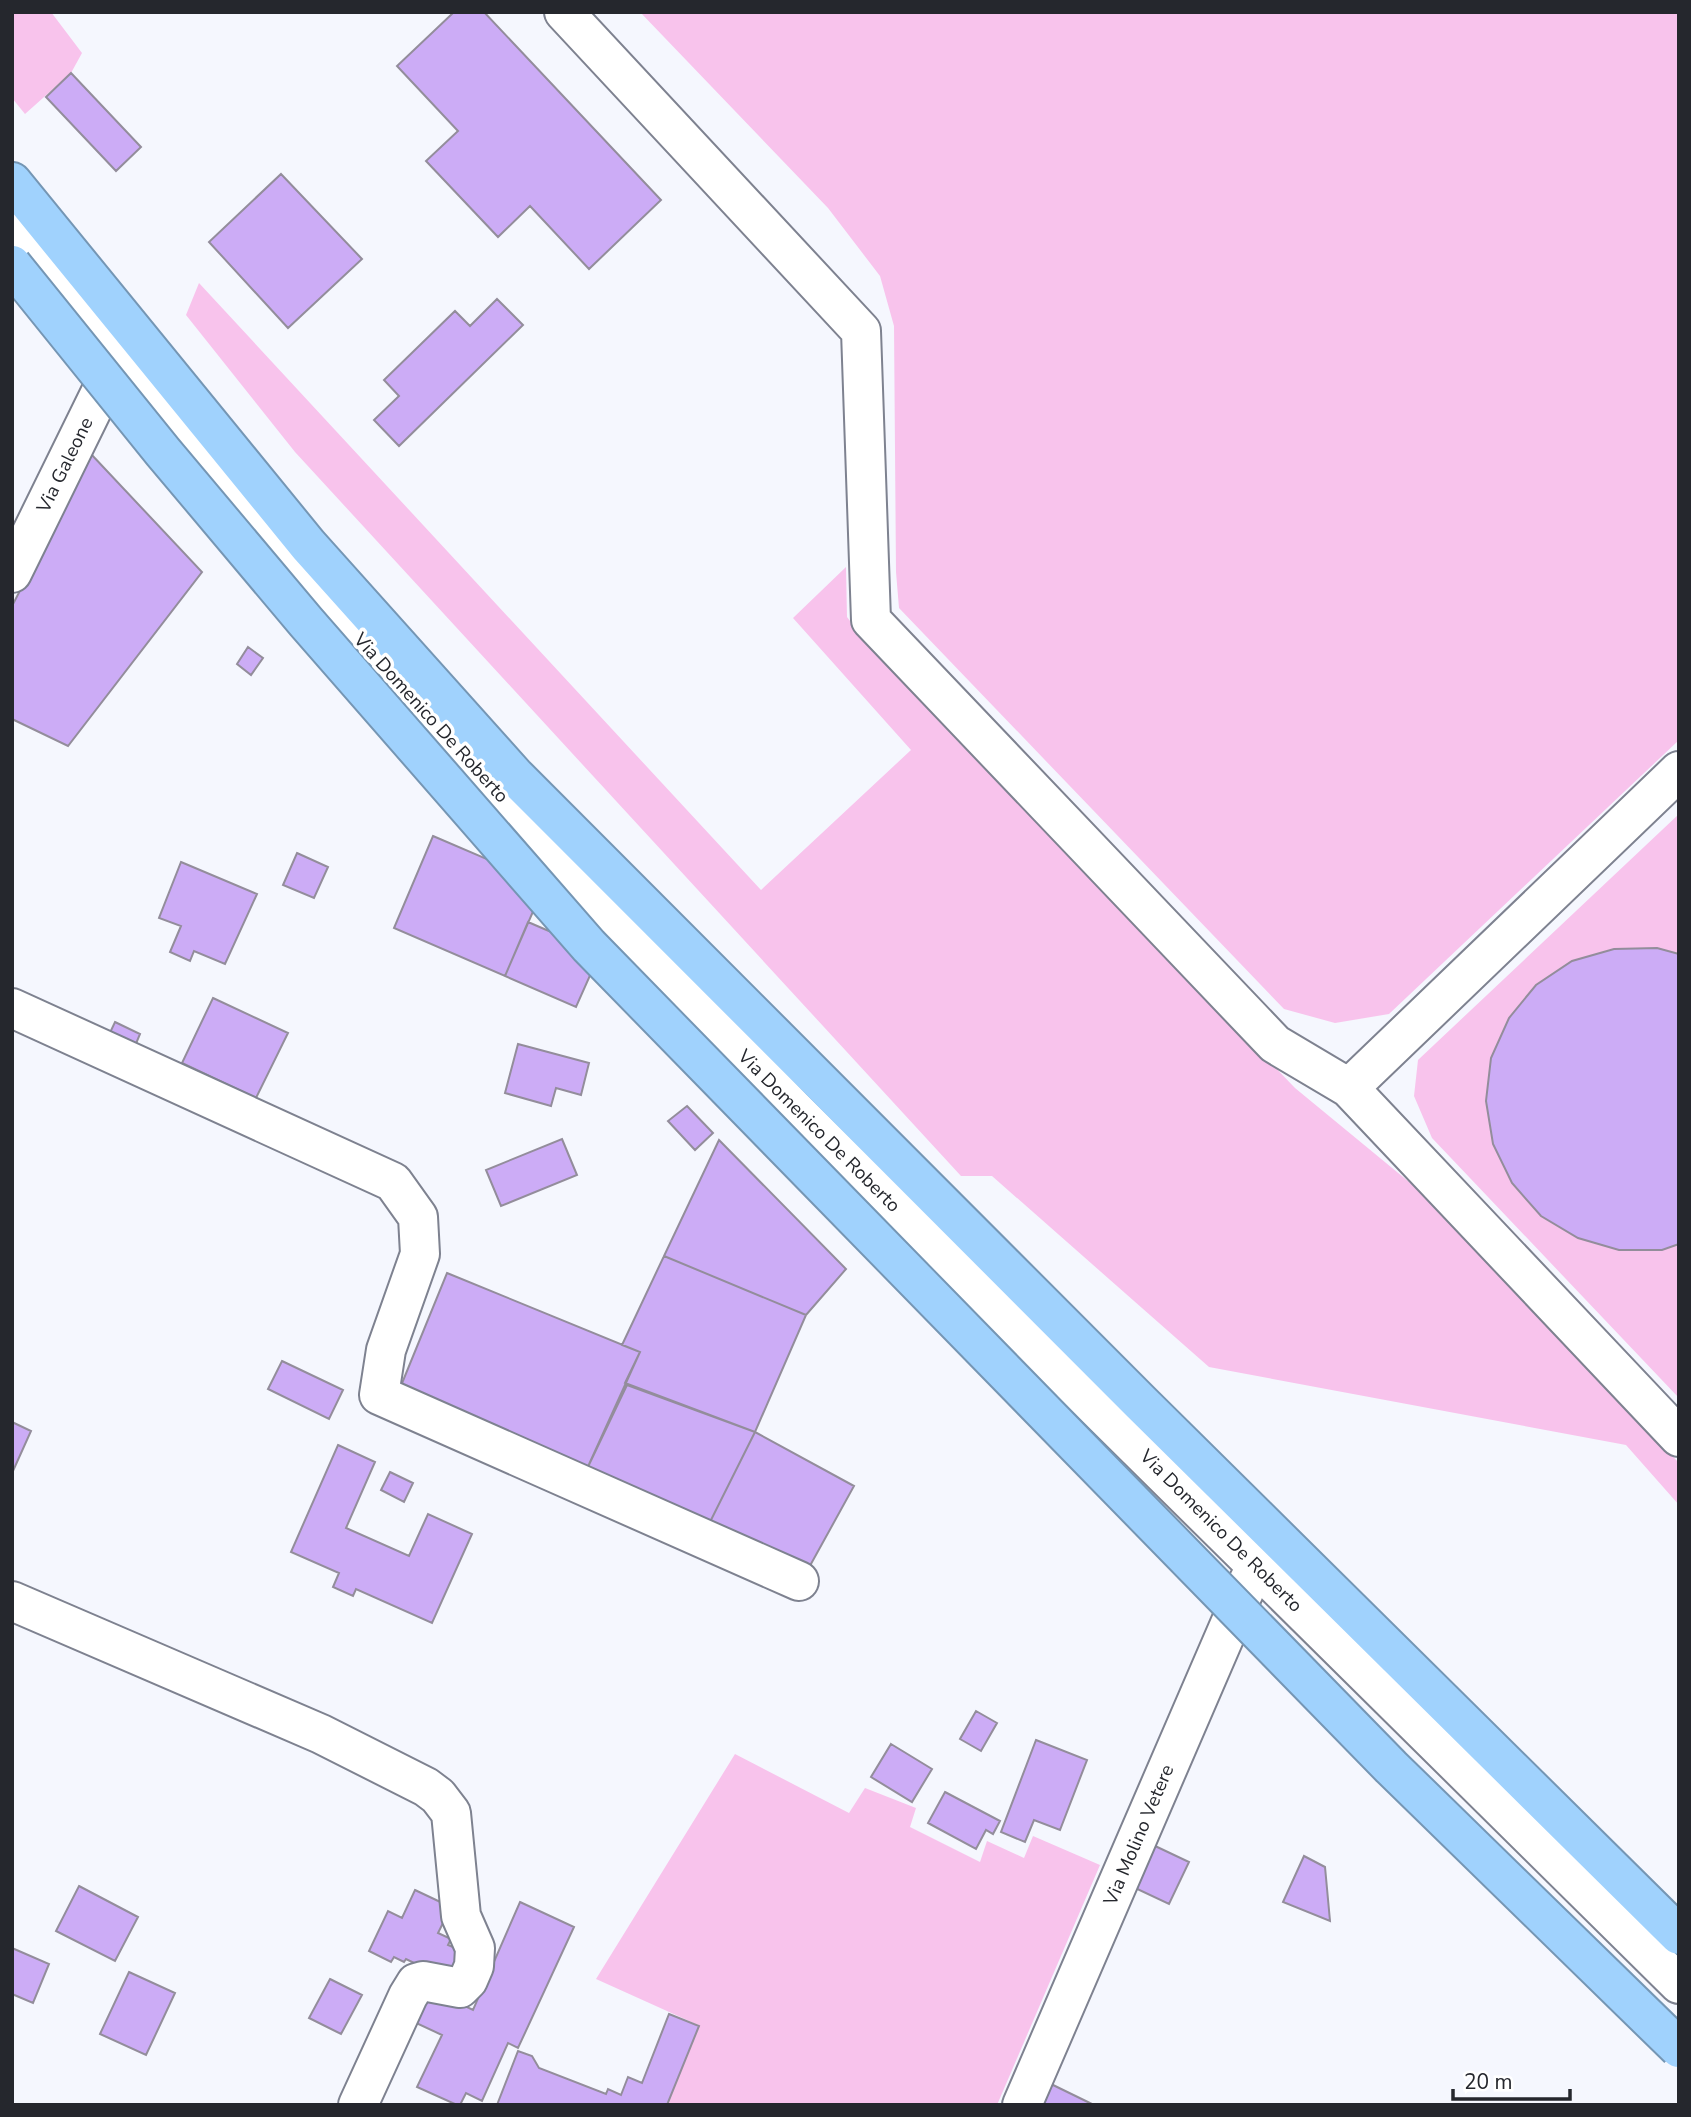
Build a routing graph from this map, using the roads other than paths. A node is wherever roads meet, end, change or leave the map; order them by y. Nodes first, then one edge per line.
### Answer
1 (564, 12) edge
2 (12, 182) edge
3 (12, 229) edge
4 (12, 265) edge
5 (12, 293) edge
6 (118, 357) junction
7 (163, 452) junction
8 (12, 573) edge
9 (1679, 771) edge
10 (12, 1008) edge
11 (1349, 1088) junction
12 (1679, 1437) edge
13 (1255, 1565) junction
14 (799, 1581) dead end
15 (12, 1601) edge
16 (1679, 1936) edge
17 (1679, 1984) edge
18 (1679, 2048) edge
19 (358, 2105) edge
20 (1022, 2105) edge

1 - 11 street
2 - 16 highway
3 - 6 street, Via Domenico De Roberto
4 - 7 highway, bridge
5 - 7 highway, bridge
6 - 8 street, Via Galeone
6 - 13 street, Via Domenico De Roberto
7 - 18 highway, bridge
9 - 11 street
10 - 14 street
11 - 12 street
13 - 17 street, Via Domenico De Roberto
13 - 20 street, Via Molino Vetere
15 - 19 street

